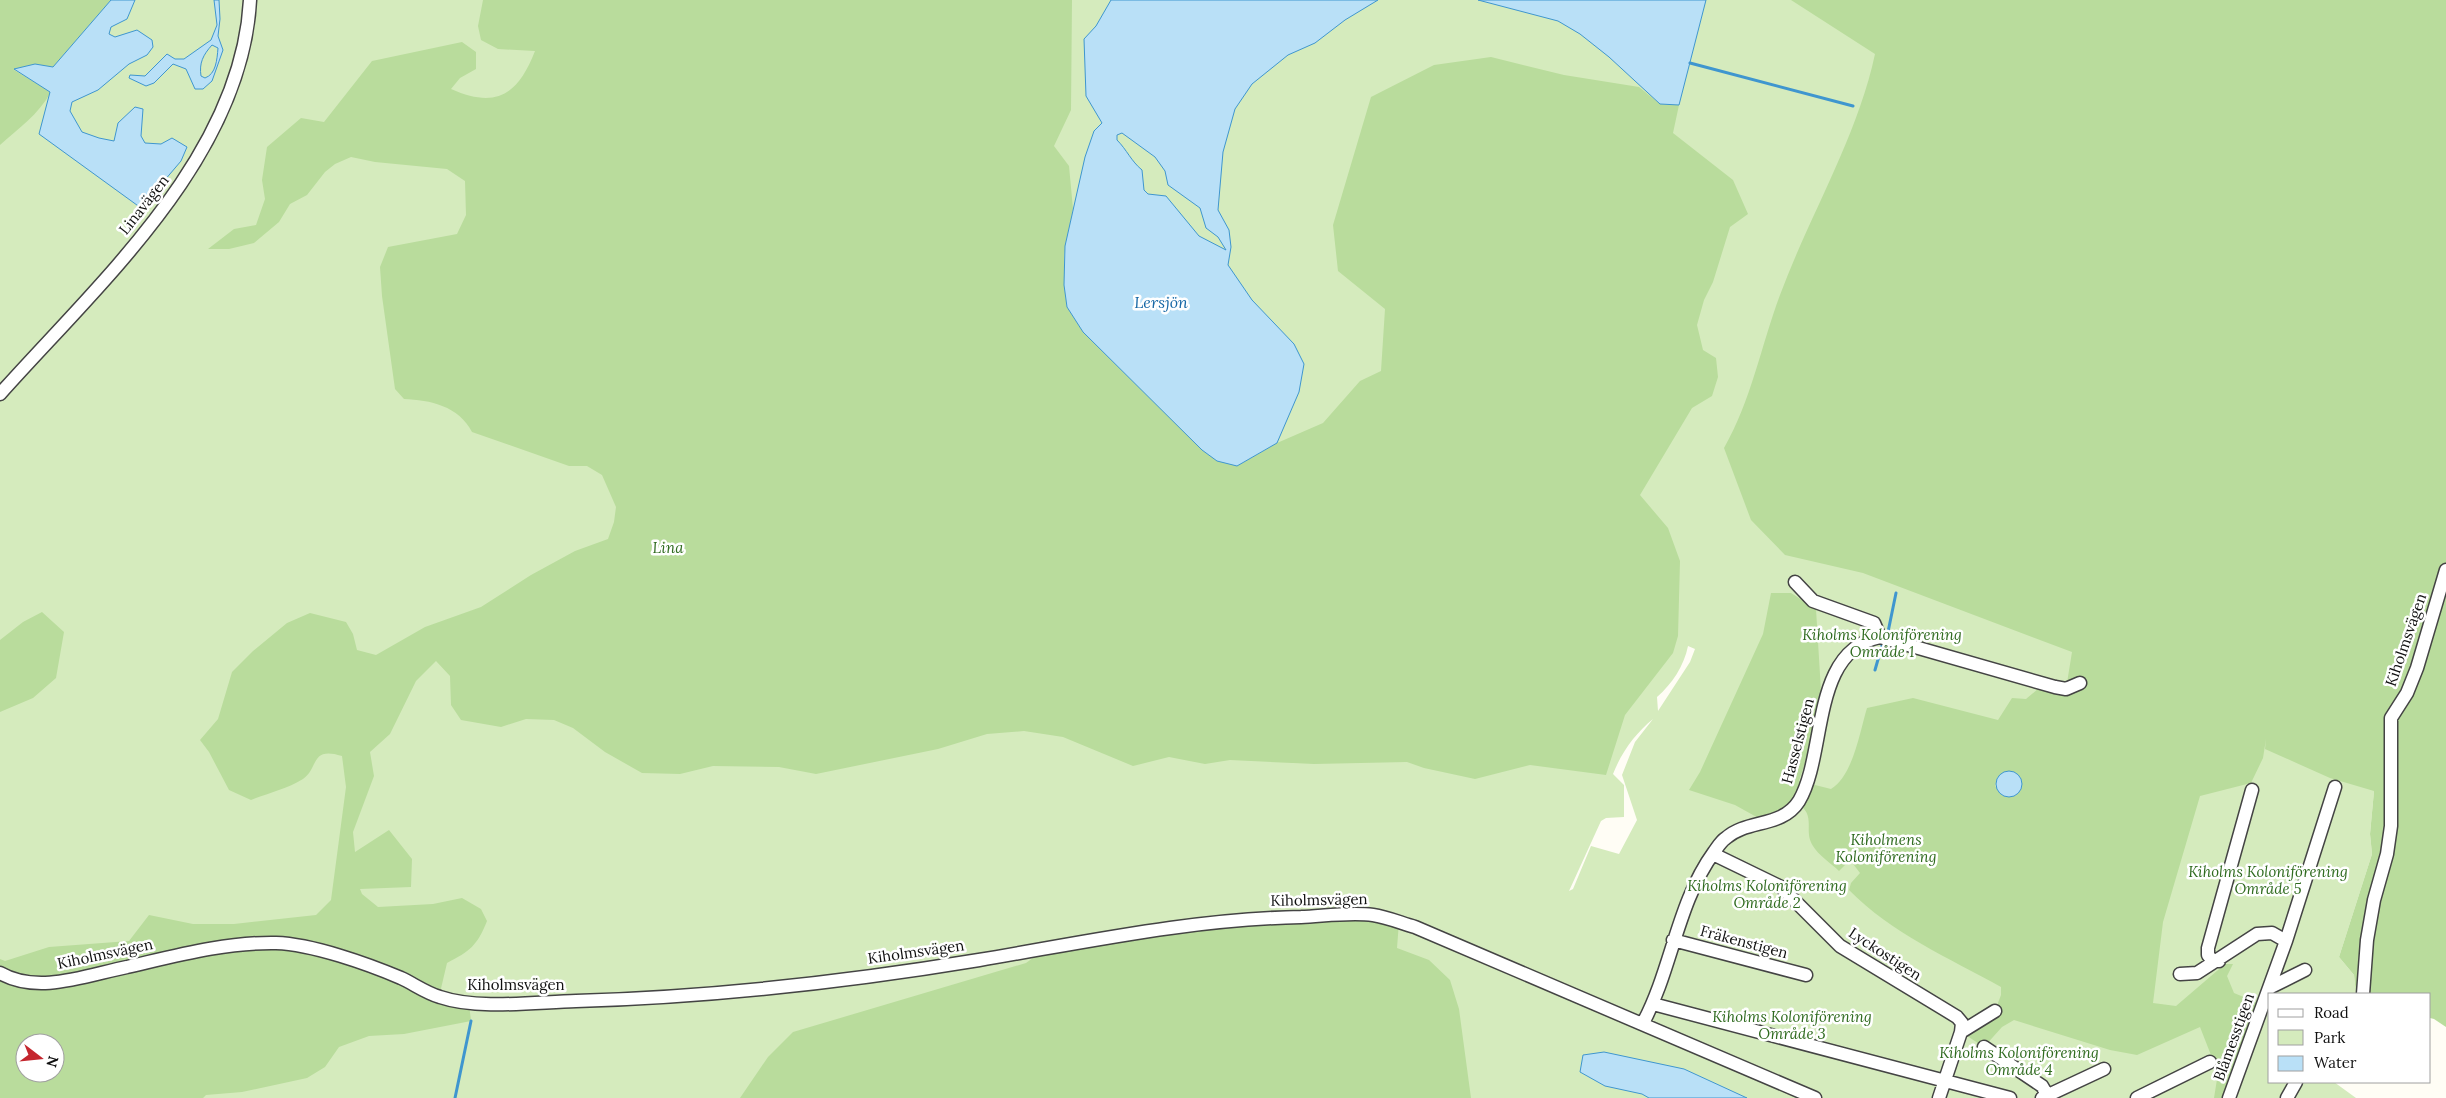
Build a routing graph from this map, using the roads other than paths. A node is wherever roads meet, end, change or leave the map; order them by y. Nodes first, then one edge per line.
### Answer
1 (250, 0) edge
2 (0, 394) edge
3 (2446, 570) edge
4 (1795, 582) dead end
5 (1880, 637) junction
6 (2080, 683) dead end
7 (2335, 788) dead end
8 (2252, 790) dead end
9 (1713, 854) junction
10 (1673, 940) junction
11 (2286, 941) junction
12 (2219, 961) junction
13 (2305, 970) dead end
14 (0, 973) edge
15 (2180, 974) dead end
16 (1806, 975) dead end
17 (2269, 988) junction
18 (2363, 993) edge
19 (1653, 1004) junction
20 (1995, 1011) dead end
21 (1643, 1023) junction
22 (1960, 1032) junction
23 (1984, 1047) dead end
24 (2210, 1062) dead end
25 (2104, 1069) dead end
26 (1944, 1081) junction
27 (2295, 1083) edge
28 (2046, 1097) edge
29 (1815, 1098) edge
30 (1939, 1098) edge
31 (2010, 1098) edge
32 (2137, 1098) edge
33 (2229, 1098) edge
34 (2286, 1098) edge

1 - 2 street, Linavägen
3 - 18 street, Kiholmsvägen
4 - 5 street
5 - 6 street
5 - 9 street, Hasselstigen
7 - 11 street, Blåmesstigen
8 - 12 street
9 - 10 street, Hasselstigen
9 - 22 street, Lyckostigen
10 - 16 street, Fräkenstigen
10 - 19 street, Hasselstigen
11 - 12 street
11 - 17 street, Blåmesstigen
12 - 15 street
13 - 17 street, Blåmesstigen
14 - 21 street, Kiholmsvägen
17 - 33 street, Blåmesstigen
19 - 21 street, Hasselstigen
19 - 26 street
20 - 22 street
21 - 29 street, Kiholmsvägen
22 - 26 street
23 - 28 street
24 - 32 street
25 - 28 street
26 - 30 street
26 - 31 street
27 - 34 street

